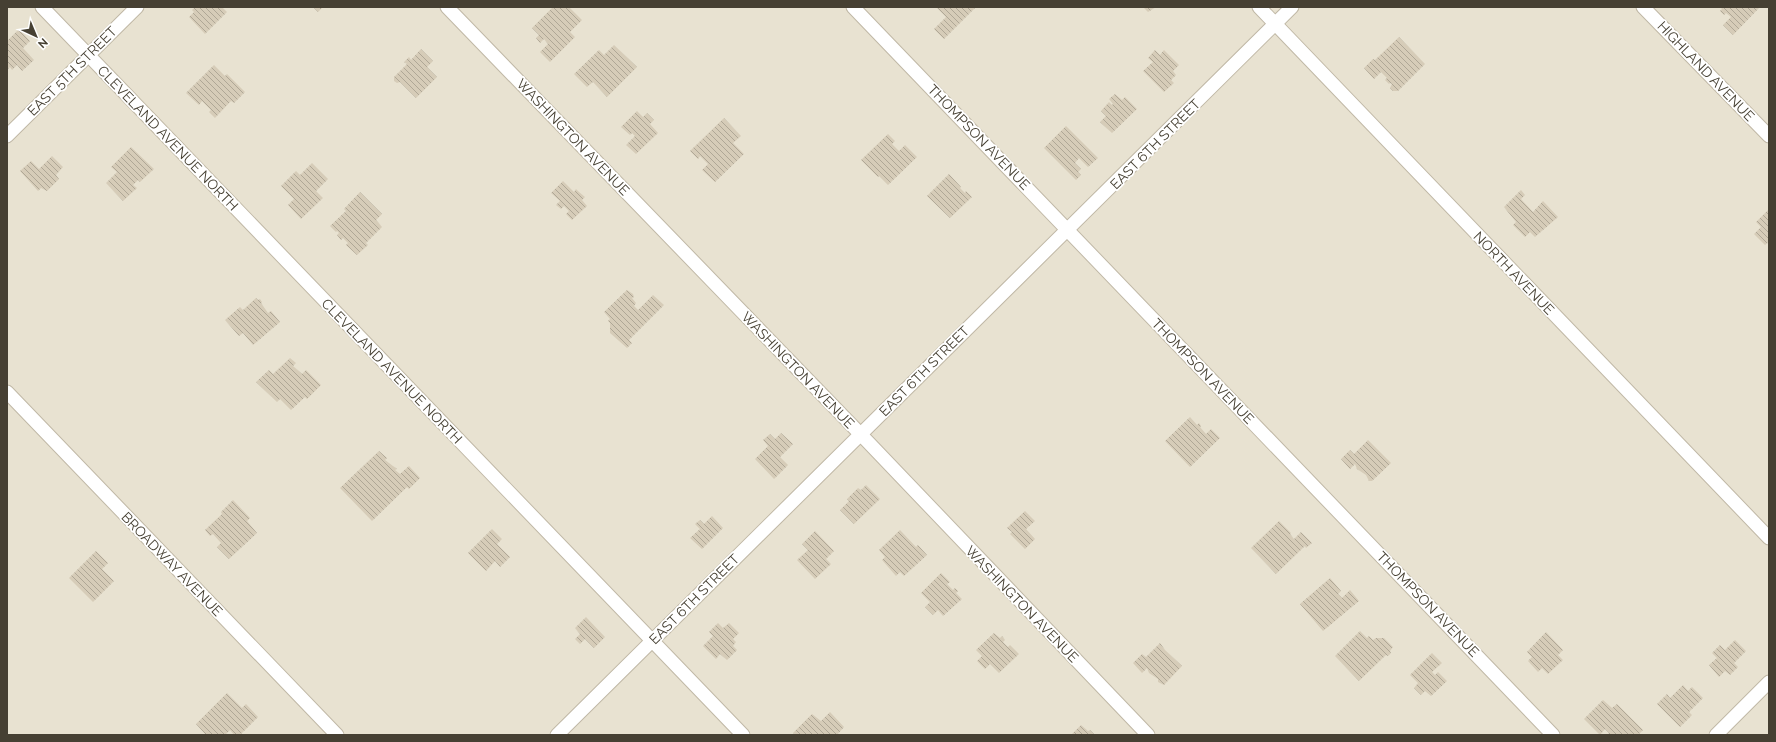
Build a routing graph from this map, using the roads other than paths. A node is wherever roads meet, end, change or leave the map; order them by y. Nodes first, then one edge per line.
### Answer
1 (42, 7) edge
2 (137, 7) edge
3 (447, 7) edge
4 (853, 7) edge
5 (1259, 7) edge
6 (1292, 7) edge
7 (1643, 7) edge
8 (1275, 24) junction
9 (88, 55) junction
10 (7, 136) edge
11 (1769, 136) edge
12 (1068, 230) junction
13 (7, 392) edge
14 (860, 434) junction
15 (1769, 538) edge
16 (652, 640) junction
17 (1769, 682) edge
18 (337, 735) edge
19 (557, 735) edge
20 (743, 735) edge
21 (1148, 735) edge
22 (1553, 735) edge
23 (1716, 735) edge

1 - 9 street, CLEVELAND AVENUE NORTH
2 - 9 street, EAST 5TH STREET
3 - 14 street, WASHINGTON AVENUE
4 - 12 street, THOMPSON AVENUE
5 - 8 street, NORTH AVENUE
6 - 8 street, EAST 6TH STREET
7 - 11 street, HIGHLAND AVENUE
8 - 12 street, EAST 6TH STREET
8 - 15 street, NORTH AVENUE
9 - 10 street, EAST 5TH STREET
9 - 16 street, CLEVELAND AVENUE NORTH
12 - 14 street, EAST 6TH STREET
12 - 22 street, THOMPSON AVENUE
13 - 18 street, BROADWAY AVENUE
14 - 16 street, EAST 6TH STREET
14 - 21 street, WASHINGTON AVENUE
16 - 19 street, EAST 6TH STREET
16 - 20 street, CLEVELAND AVENUE NORTH
17 - 23 street

